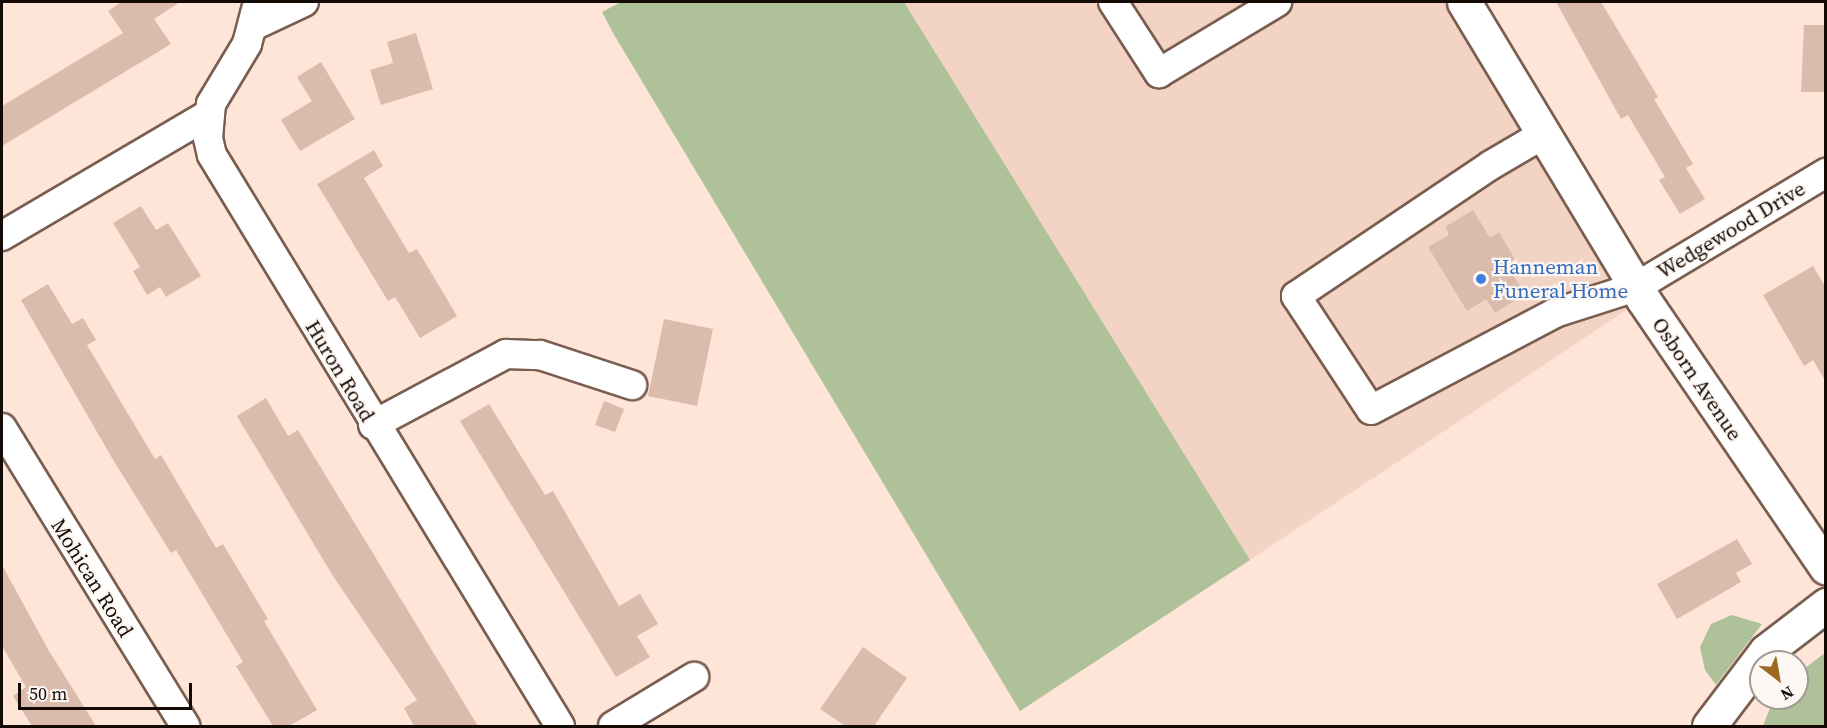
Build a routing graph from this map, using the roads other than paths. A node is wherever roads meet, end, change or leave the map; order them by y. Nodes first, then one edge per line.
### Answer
1 (304, 2) edge
2 (1113, 2) edge
3 (1277, 2) edge
4 (1464, 2) edge
5 (256, 13) edge
6 (209, 114) junction
7 (1544, 134) junction
8 (1826, 173) edge
9 (2, 236) edge
10 (1636, 286) junction
11 (632, 385) dead end
12 (374, 425) junction
13 (2, 428) edge
14 (1826, 567) edge
15 (1826, 605) edge
16 (694, 676) dead end
17 (185, 726) edge
18 (560, 726) edge
19 (613, 726) edge
20 (1709, 726) edge

1 - 5 street
2 - 3 street
4 - 7 main road, Osborn Avenue
5 - 6 street, Huron Road
6 - 9 street
6 - 12 street, Huron Road
7 - 10 main road, Osborn Avenue
7 - 10 street, Wedgewood Drive
8 - 10 street, Wedgewood Drive
10 - 14 main road, Osborn Avenue
11 - 12 street
12 - 18 street, Huron Road
13 - 17 street, Mohican Road
15 - 20 main road
16 - 19 street

